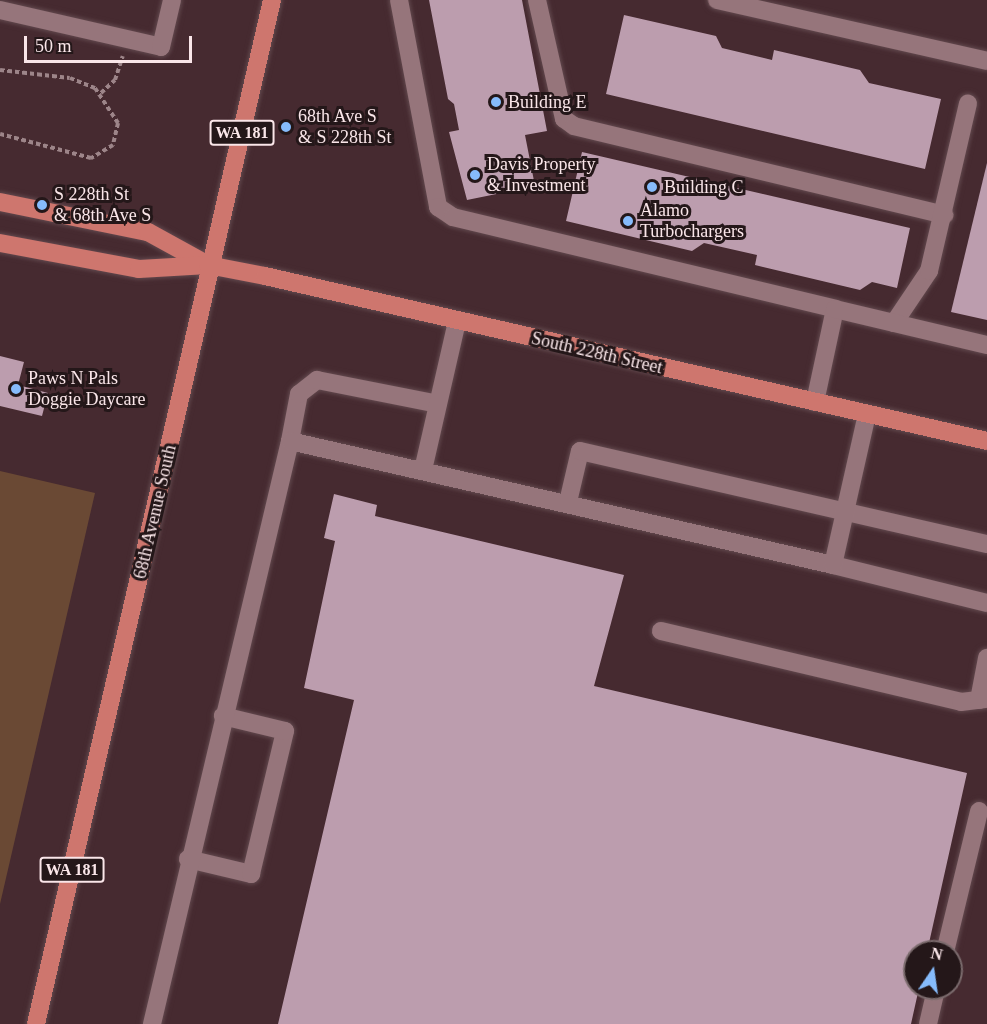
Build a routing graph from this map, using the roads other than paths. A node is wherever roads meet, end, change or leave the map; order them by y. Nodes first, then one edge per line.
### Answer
1 (172, 0) edge
2 (272, 0) edge
3 (399, 0) edge
4 (537, 0) edge
5 (717, 0) edge
6 (785, 8) edge
7 (0, 10) edge
8 (987, 61) edge
9 (968, 103) dead end
10 (0, 202) edge
11 (944, 215) junction
12 (0, 243) edge
13 (208, 265) junction
14 (835, 309) junction
15 (457, 321) junction
16 (894, 323) junction
17 (987, 345) edge
18 (815, 402) junction
19 (438, 404) junction
20 (867, 414) junction
21 (290, 441) junction
22 (987, 441) edge
23 (423, 470) junction
24 (568, 502) junction
25 (845, 511) junction
26 (987, 544) edge
27 (833, 565) junction
28 (987, 603) edge
29 (661, 631) dead end
30 (987, 658) edge
31 (983, 700) edge
32 (223, 716) junction
33 (979, 811) dead end
34 (188, 860) junction
35 (948, 940) edge
36 (933, 1000) edge
37 (36, 1024) edge
38 (152, 1024) edge
39 (928, 1024) edge

1 - 7 lane
2 - 13 main road, 68th Avenue South / WA 181
3 - 14 lane
4 - 11 lane
5 - 6 lane
6 - 8 lane
9 - 11 lane
10 - 13 main road, South 228th Street
11 - 16 lane
12 - 13 main road, South 228th Street
13 - 15 main road, South 228th Street
13 - 37 main road, 68th Avenue South / WA 181
14 - 16 lane
14 - 18 lane
15 - 18 main road, South 228th Street
15 - 19 lane
16 - 17 lane
18 - 20 main road, South 228th Street
19 - 21 lane
19 - 23 lane
20 - 22 main road, South 228th Street
20 - 25 lane
21 - 23 lane
21 - 32 lane
23 - 24 lane
24 - 25 lane
24 - 27 lane
25 - 26 lane
25 - 27 lane
27 - 28 lane
29 - 31 lane
30 - 31 lane
32 - 34 lane
32 - 34 lane
33 - 35 lane
34 - 38 lane
36 - 39 lane

